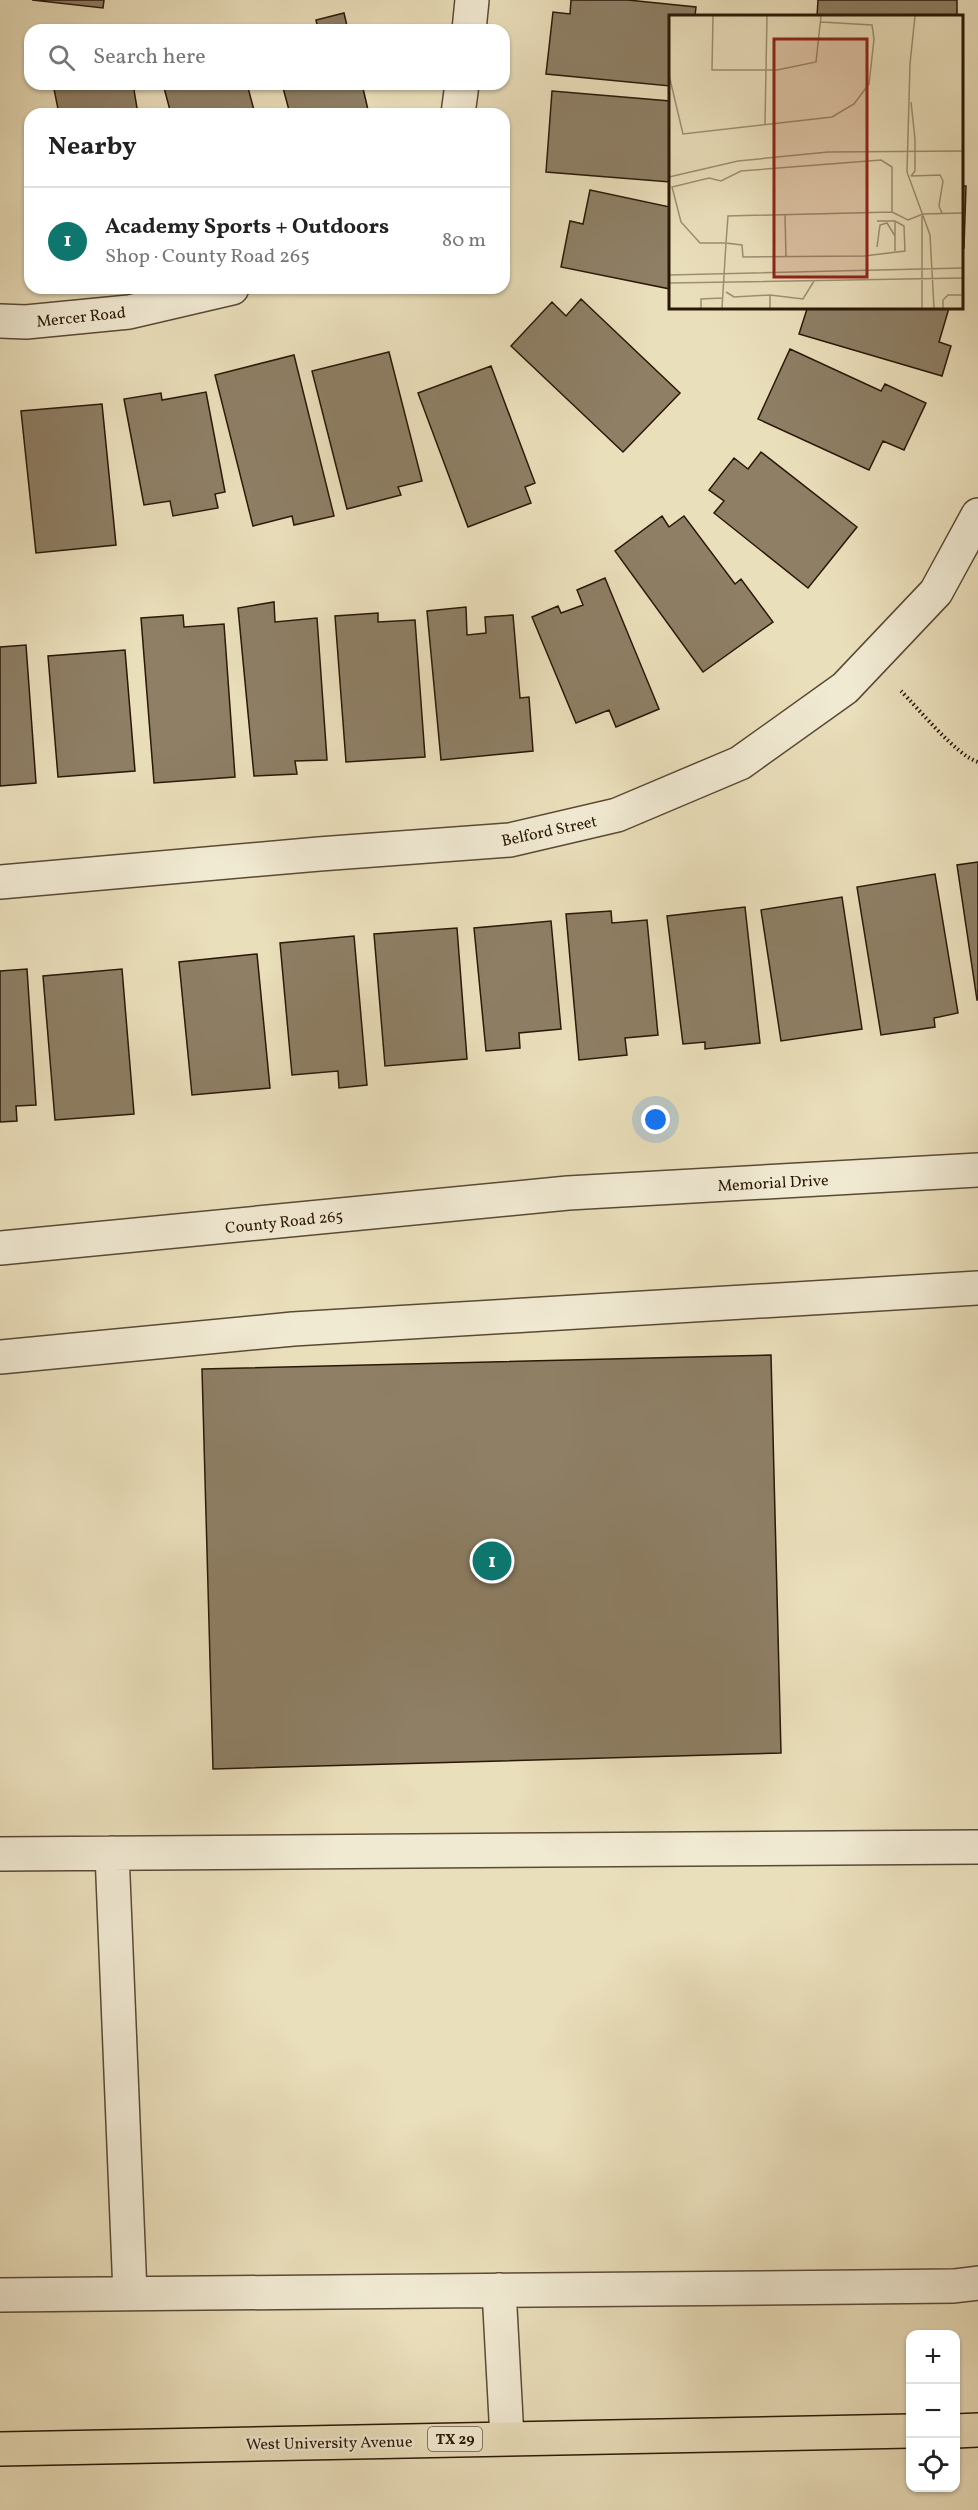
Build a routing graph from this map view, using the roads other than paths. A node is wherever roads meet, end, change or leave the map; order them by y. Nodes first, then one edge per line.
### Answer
1 (472, 0) edge
2 (470, 24) edge
3 (461, 90) edge
4 (459, 108) edge
5 (206, 294) edge
6 (0, 321) edge
7 (978, 515) edge
8 (0, 882) edge
9 (978, 1170) edge
10 (568, 1193) joint
11 (0, 1248) edge
12 (978, 1288) edge
13 (0, 1357) edge
14 (978, 1847) edge
15 (112, 1853) junction
16 (0, 1854) edge
17 (978, 2283) edge
18 (500, 2290) junction
19 (130, 2293) junction
20 (0, 2295) edge
21 (978, 2430) edge
22 (906, 2431) edge
23 (960, 2431) edge
24 (507, 2438) junction
25 (0, 2449) edge

1 - 2 street
3 - 4 street
5 - 6 street, Mercer Road
7 - 8 street, Belford Street
9 - 10 street, Memorial Drive
10 - 11 street, County Road 265
12 - 13 street
14 - 15 street
15 - 16 street
15 - 19 street
17 - 18 street
18 - 19 street
18 - 24 street
19 - 20 street
21 - 23 main road
22 - 24 main road, West University Avenue / TX 29
24 - 25 main road, West University Avenue / TX 29

